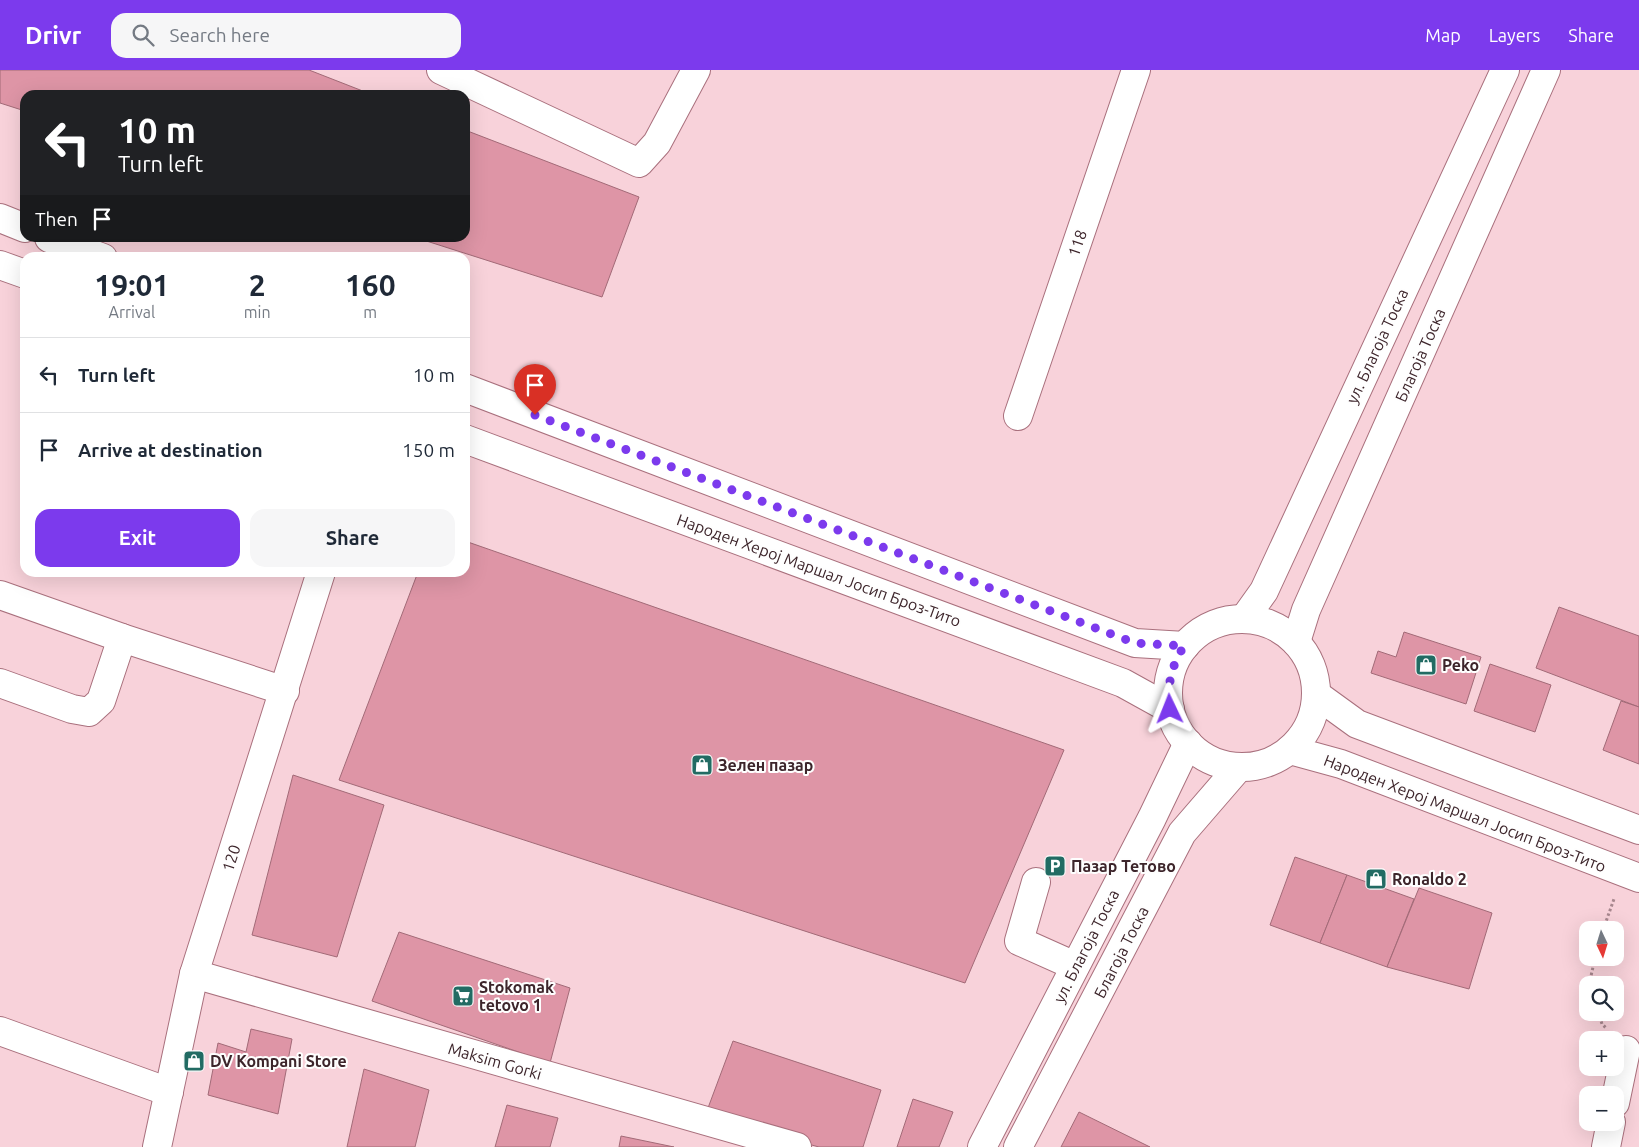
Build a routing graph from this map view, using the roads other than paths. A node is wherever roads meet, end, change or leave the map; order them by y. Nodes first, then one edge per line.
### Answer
1 (441, 70) edge
2 (696, 70) edge
3 (1136, 70) edge
4 (1505, 70) edge
5 (1546, 70) edge
6 (0, 218) edge
7 (20, 226) edge
8 (60, 242) edge
9 (87, 252) edge
10 (0, 265) edge
11 (20, 272) edge
12 (470, 390) edge
13 (1018, 416) dead end
14 (470, 441) edge
15 (319, 577) edge
16 (0, 595) edge
17 (1244, 619) junction
18 (122, 638) junction
19 (1296, 642) junction
20 (1184, 646) junction
21 (0, 683) edge
22 (285, 691) junction
23 (1316, 695) junction
24 (1170, 709) junction
25 (1188, 743) junction
26 (1290, 750) junction
27 (1239, 767) junction
28 (1639, 830) edge
29 (1639, 878) edge
30 (1036, 882) dead end
31 (1075, 966) junction
32 (194, 974) junction
33 (0, 1031) edge
34 (1626, 1050) dead end
35 (1619, 1086) edge
36 (169, 1092) junction
37 (1609, 1131) edge
38 (729, 1138) edge
39 (157, 1147) edge
40 (797, 1147) edge
41 (982, 1147) edge
42 (1018, 1147) edge
43 (1606, 1147) edge

1 - 2 main road
3 - 13 main road, 118
4 - 17 main road, ул. Благоја Тоска
5 - 19 main road, Благоја Тоска
6 - 7 main road
8 - 9 main road
10 - 11 main road
12 - 20 main road
14 - 24 main road, Народен Херој Маршал Јосип Броз-Тито
15 - 22 main road, 120
16 - 18 main road
17 - 19 main road
17 - 20 main road
18 - 21 main road
18 - 22 main road
19 - 23 main road
20 - 24 main road
22 - 32 main road, 120
23 - 26 main road
23 - 28 main road
24 - 25 main road
25 - 27 main road
25 - 31 main road, ул. Благоја Тоска
26 - 27 main road
26 - 29 main road, Народен Херој Маршал Јосип Броз-Тито
27 - 42 main road, Благоја Тоска
30 - 31 main road
31 - 41 main road, ул. Благоја Тоска
32 - 36 main road, 120
32 - 38 main road, Maksim Gorki
33 - 36 main road
34 - 35 main road
36 - 39 main road, 120
37 - 43 main road
38 - 40 main road, Maksim Gorki

